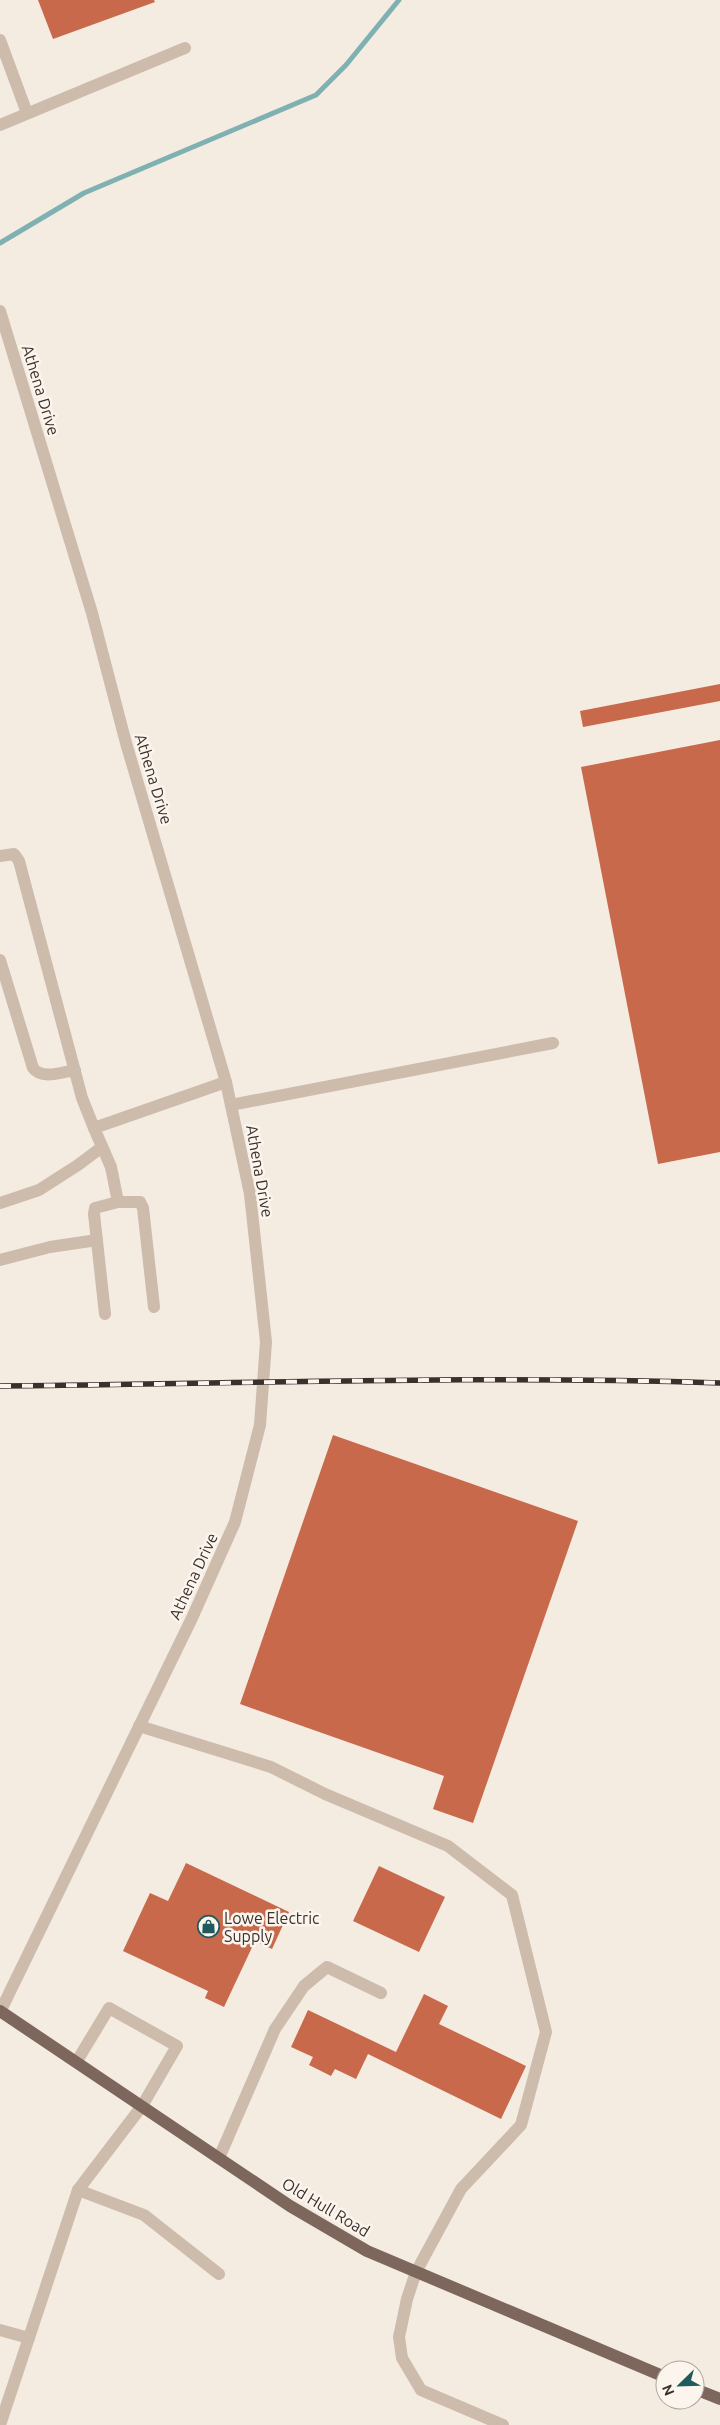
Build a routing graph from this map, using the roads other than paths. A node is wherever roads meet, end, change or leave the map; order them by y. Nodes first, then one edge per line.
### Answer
1 (0, 40) edge
2 (184, 48) dead end
3 (27, 113) junction
4 (0, 125) edge
5 (0, 311) edge
6 (0, 856) edge
7 (0, 960) edge
8 (553, 1043) dead end
9 (75, 1070) junction
10 (226, 1082) junction
11 (231, 1105) junction
12 (94, 1128) junction
13 (102, 1147) junction
14 (118, 1202) junction
15 (0, 1203) edge
16 (97, 1240) junction
17 (0, 1260) edge
18 (154, 1307) dead end
19 (106, 1314) dead end
20 (139, 1726) junction
21 (381, 1993) dead end
22 (0, 2012) edge
23 (77, 2062) junction
24 (142, 2106) junction
25 (219, 2158) junction
26 (78, 2190) junction
27 (416, 2272) junction
28 (219, 2274) dead end
29 (0, 2330) edge
30 (29, 2338) junction
31 (655, 2373) edge
32 (705, 2393) edge
33 (720, 2399) edge
34 (0, 2425) edge
35 (503, 2425) edge

1 - 3 street
2 - 3 street
3 - 4 street
5 - 10 street, Athena Drive
6 - 9 street
7 - 9 street
8 - 11 street
9 - 12 street
10 - 11 street, Athena Drive
10 - 12 street
11 - 20 street, Athena Drive
12 - 13 street
13 - 14 street
13 - 15 street
14 - 16 street
14 - 18 street
16 - 17 street
16 - 19 street
20 - 22 street, Athena Drive
20 - 27 street
21 - 25 street
22 - 23 main road, Old Hull Road
23 - 24 main road, Old Hull Road
23 - 24 street
24 - 25 main road, Old Hull Road
24 - 26 street
25 - 27 main road, Old Hull Road
26 - 28 street
26 - 30 street
27 - 31 main road, Old Hull Road
27 - 35 street
29 - 30 street
30 - 34 street
32 - 33 main road

